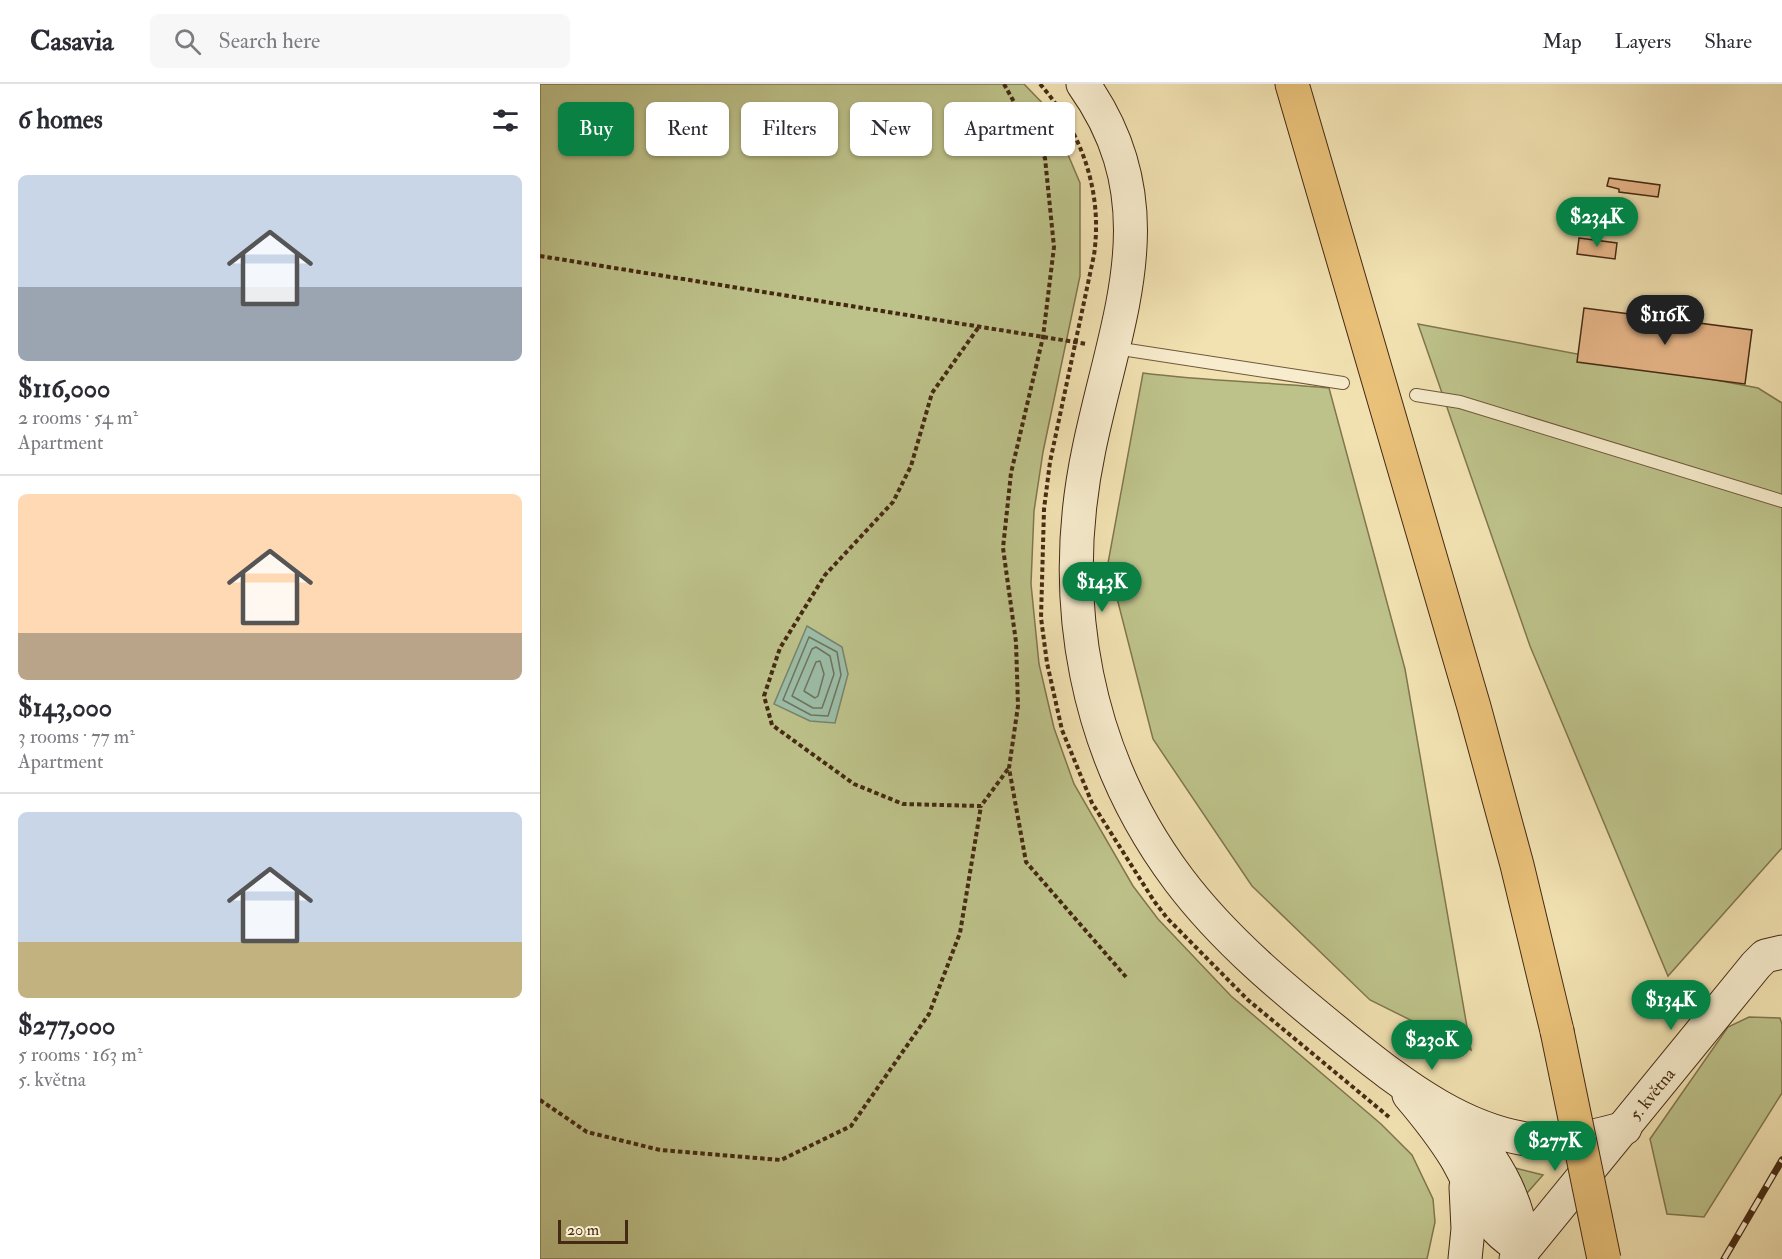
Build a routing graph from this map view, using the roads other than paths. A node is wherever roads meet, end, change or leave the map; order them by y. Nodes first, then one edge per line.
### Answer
1 (1083, 84) edge
2 (1292, 84) edge
3 (1111, 348) junction
4 (1343, 383) dead end
5 (1416, 394) dead end
6 (1782, 501) edge
7 (1771, 963) edge
8 (1396, 1080) junction
9 (1443, 1107) junction
10 (1625, 1128) junction
11 (1465, 1177) junction
12 (1520, 1254) edge
13 (1465, 1259) edge
14 (1604, 1259) edge

1 - 3 street
2 - 14 main road, bridge
3 - 4 lane
3 - 8 street
5 - 6 lane
7 - 10 street, 5. května
8 - 9 street
8 - 11 street
9 - 10 street
9 - 12 street
10 - 12 street, 5. května
11 - 12 street
11 - 13 street

